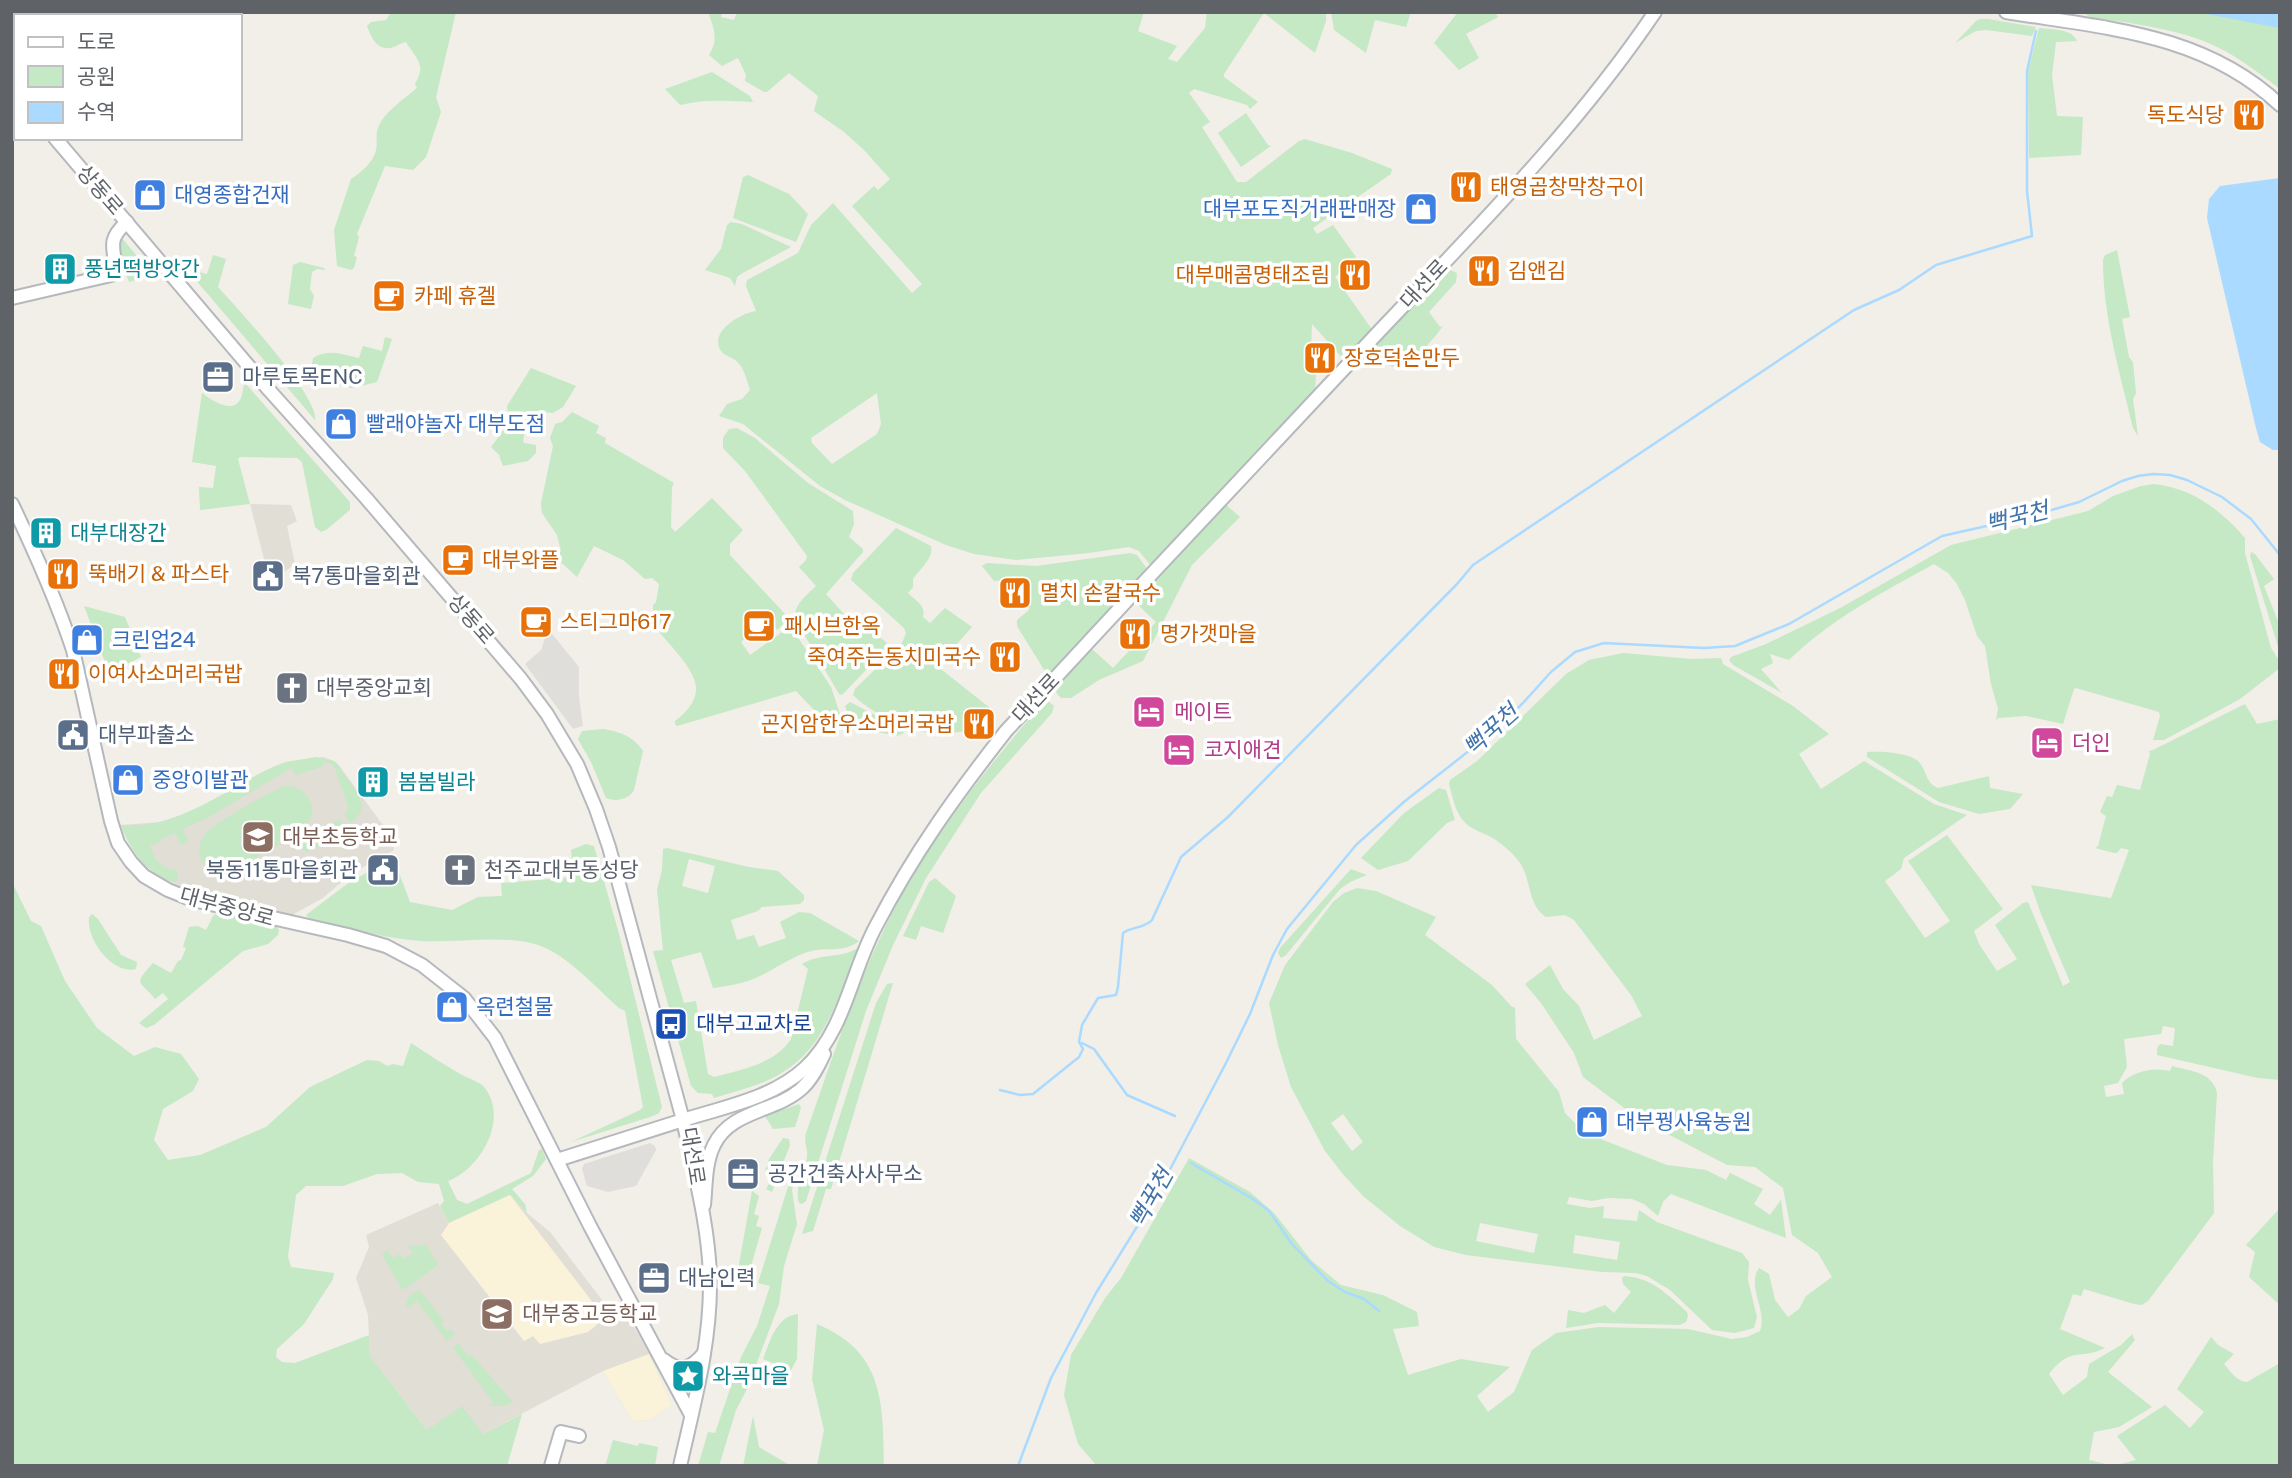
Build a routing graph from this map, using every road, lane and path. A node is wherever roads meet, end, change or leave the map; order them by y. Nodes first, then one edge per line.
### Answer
1 (1655, 12) edge
2 (2006, 12) edge
3 (2280, 104) edge
4 (57, 140) edge
5 (127, 222) junction
6 (12, 298) edge
7 (12, 504) edge
8 (835, 1028) junction
9 (683, 1120) junction
10 (557, 1160) junction
11 (703, 1216) junction
12 (704, 1352) junction
13 (663, 1359) junction
14 (691, 1415) junction
15 (579, 1436) dead end
16 (551, 1466) edge
17 (680, 1466) edge

1 - 8 street, 대선로
2 - 3 street
4 - 5 street, 상동로
5 - 6 street
5 - 9 street, 상동로
7 - 10 street, 대부중앙로
8 - 9 street, 대선로
8 - 11 street
9 - 10 street
9 - 11 street, 대선로
10 - 13 street, 대부중앙로
11 - 12 street, 대선로
12 - 13 street
12 - 14 street, 대선로
13 - 14 street, 대부중앙로
14 - 17 street, 대선로
15 - 16 street

